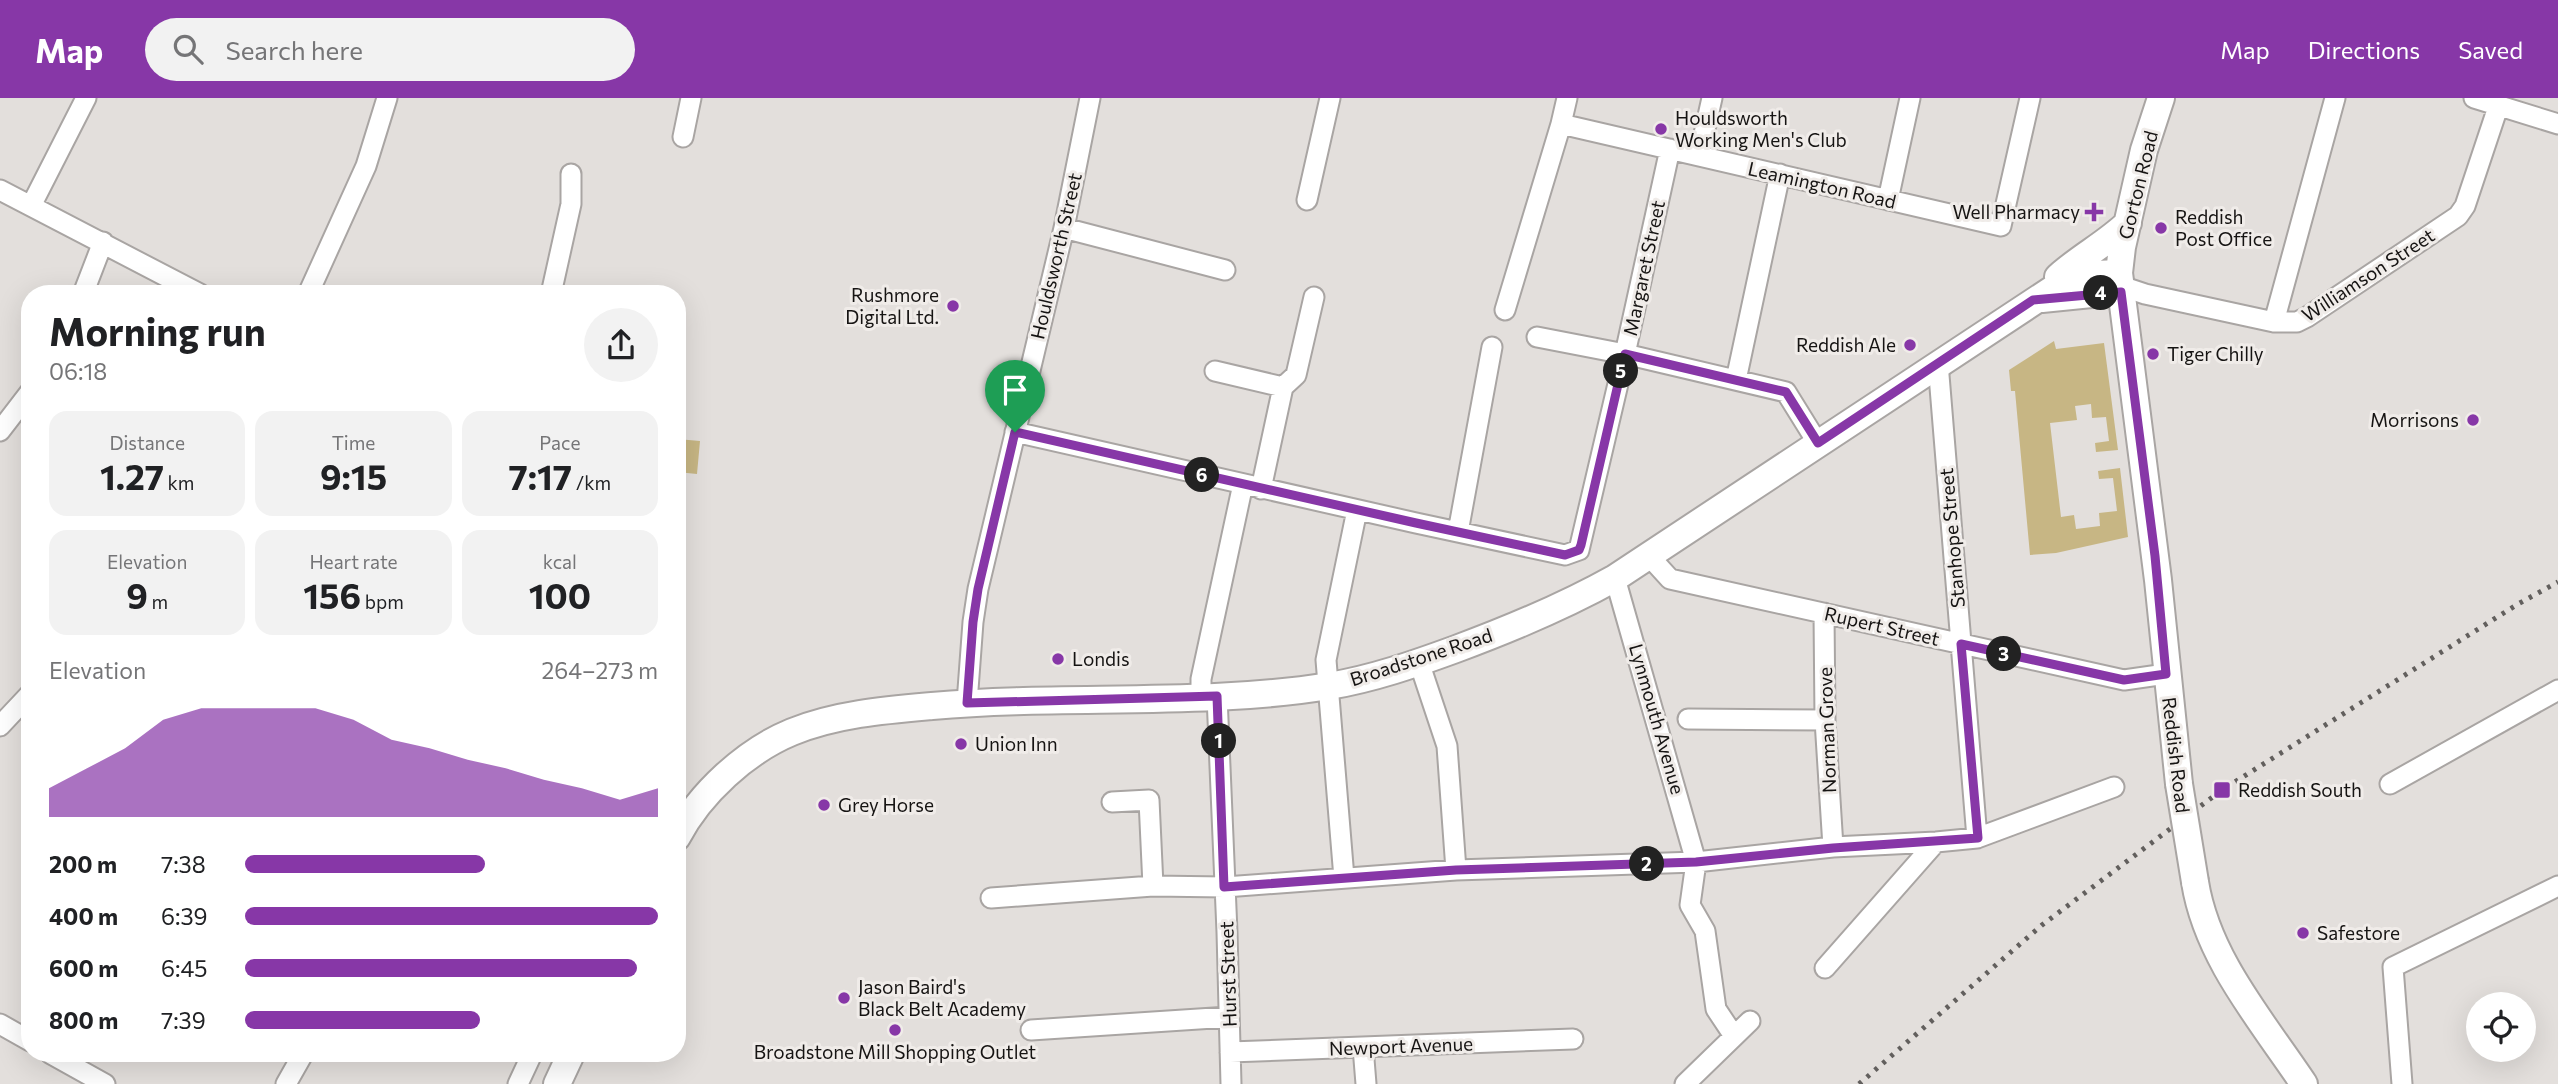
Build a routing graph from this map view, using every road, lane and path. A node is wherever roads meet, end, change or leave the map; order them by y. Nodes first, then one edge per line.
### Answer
1 (86, 98) edge
2 (387, 98) edge
3 (691, 98) edge
4 (1090, 98) edge
5 (1331, 98) edge
6 (1567, 98) edge
7 (1712, 98) edge
8 (1910, 98) edge
9 (2029, 98) edge
10 (2161, 98) edge
11 (2335, 98) edge
12 (2474, 98) edge
13 (2498, 107) junction
14 (1561, 124) junction
15 (2558, 124) edge
16 (683, 137) dead end
17 (1670, 149) junction
18 (1699, 156) junction
19 (571, 174) dead end
20 (1780, 174) junction
21 (0, 190) edge
22 (1307, 200) dead end
23 (1888, 200) junction
24 (32, 204) junction
25 (2128, 223) junction
26 (1064, 228) junction
27 (103, 242) junction
28 (1225, 270) dead end
29 (2120, 283) junction
30 (86, 285) edge
31 (183, 285) edge
32 (312, 285) edge
33 (553, 285) edge
34 (1314, 297) dead end
35 (2033, 300) junction
36 (1505, 310) dead end
37 (2274, 321) junction
38 (1537, 337) dead end
39 (1492, 347) dead end
40 (1625, 354) junction
41 (1938, 363) junction
42 (1215, 371) dead end
43 (1736, 380) junction
44 (1283, 387) junction
45 (21, 403) edge
46 (0, 430) edge
47 (1015, 432) junction
48 (1818, 443) junction
49 (1252, 486) junction
50 (1357, 510) junction
51 (1458, 532) junction
52 (1648, 556) junction
53 (1615, 578) junction
54 (1824, 613) junction
55 (1961, 644) junction
56 (1419, 662) junction
57 (2166, 674) junction
58 (1330, 686) junction
59 (2558, 690) edge
60 (1209, 697) junction
61 (967, 703) junction
62 (21, 704) edge
63 (1688, 719) dead end
64 (1825, 720) junction
65 (0, 726) edge
66 (2390, 783) dead end
67 (2114, 788) dead end
68 (1112, 802) dead end
69 (686, 822) edge
70 (1978, 838) junction
71 (1936, 842) junction
72 (1833, 848) junction
73 (1696, 862) junction
74 (1456, 870) junction
75 (1344, 878) junction
76 (1153, 886) junction
77 (2558, 886) edge
78 (1224, 887) junction
79 (991, 898) dead end
80 (1825, 968) dead end
81 (1229, 1017) junction
82 (1750, 1021) dead end
83 (0, 1024) edge
84 (1031, 1030) dead end
85 (21, 1036) edge
86 (1734, 1036) junction
87 (1573, 1039) dead end
88 (1363, 1047) junction
89 (1230, 1052) junction
90 (68, 1062) edge
91 (298, 1062) edge
92 (528, 1062) edge
93 (567, 1062) edge
94 (98, 1082) edge
95 (286, 1084) edge
96 (518, 1084) edge
97 (557, 1084) edge
98 (1230, 1084) edge
99 (1366, 1084) edge
100 (1685, 1084) edge
101 (2304, 1084) edge
102 (2402, 1084) edge

1 - 24 street
2 - 32 street
3 - 16 street
4 - 26 street, Houldsworth Street
5 - 22 street
6 - 14 street
7 - 18 street
8 - 23 street
9 - 23 street, Leamington Road
10 - 25 main road, Gorton Road
11 - 37 street
12 - 13 street
13 - 15 street
13 - 37 street, Williamson Street
14 - 17 street, Leamington Road
14 - 36 street
17 - 18 street, Leamington Road
17 - 40 street, Margaret Street
18 - 20 street, Leamington Road
19 - 33 street
20 - 23 street, Leamington Road
20 - 43 street
21 - 24 street
24 - 27 street
25 - 29 main road, Gorton Road
25 - 35 main road
26 - 28 street
26 - 47 street, Houldsworth Street
27 - 30 street
27 - 31 street
29 - 35 main road, Broadstone Road
29 - 37 street, Williamson Street
29 - 57 main road, Reddish Road
34 - 44 street, Hurst Street
35 - 41 main road, Broadstone Road
38 - 40 street
39 - 51 street
40 - 43 street
40 - 51 street, Margaret Street
41 - 48 main road, Broadstone Road
41 - 55 street, Stanhope Street
42 - 44 street
43 - 48 street
44 - 49 street, Hurst Street
45 - 46 street
47 - 49 street
47 - 61 street, Houldsworth Street
48 - 52 main road, Broadstone Road
49 - 50 street
49 - 60 street, Hurst Street
50 - 51 street
50 - 58 street
52 - 53 main road, Broadstone Road
52 - 54 street, Rupert Street
53 - 56 main road, Broadstone Road
53 - 73 street, Lynmouth Avenue
54 - 55 street, Rupert Street
54 - 64 street, Norman Grove
55 - 57 street, Rupert Street
55 - 70 street, Stanhope Street
56 - 58 main road, Broadstone Road
56 - 74 street
57 - 101 main road, Reddish Road, bridge
58 - 60 main road, Broadstone Road
58 - 75 street
59 - 66 street
60 - 61 main road, Broadstone Road
60 - 78 street, Hurst Street
61 - 69 main road, Broadstone Road
62 - 65 street
63 - 64 street
64 - 72 street, Norman Grove
67 - 70 street
68 - 76 street
70 - 71 street
71 - 72 street
71 - 80 street
72 - 73 street
73 - 74 street
73 - 86 street
74 - 75 street
75 - 78 street
76 - 78 street
76 - 79 street
77 - 102 street
78 - 81 street, Hurst Street
81 - 84 street
81 - 89 street, Hurst Street
82 - 86 street
83 - 85 street
86 - 100 street
87 - 88 street, Newport Avenue
88 - 89 street, Newport Avenue
88 - 99 street
89 - 98 street, Hurst Street
90 - 94 street
91 - 95 street
92 - 96 street
93 - 97 main road

